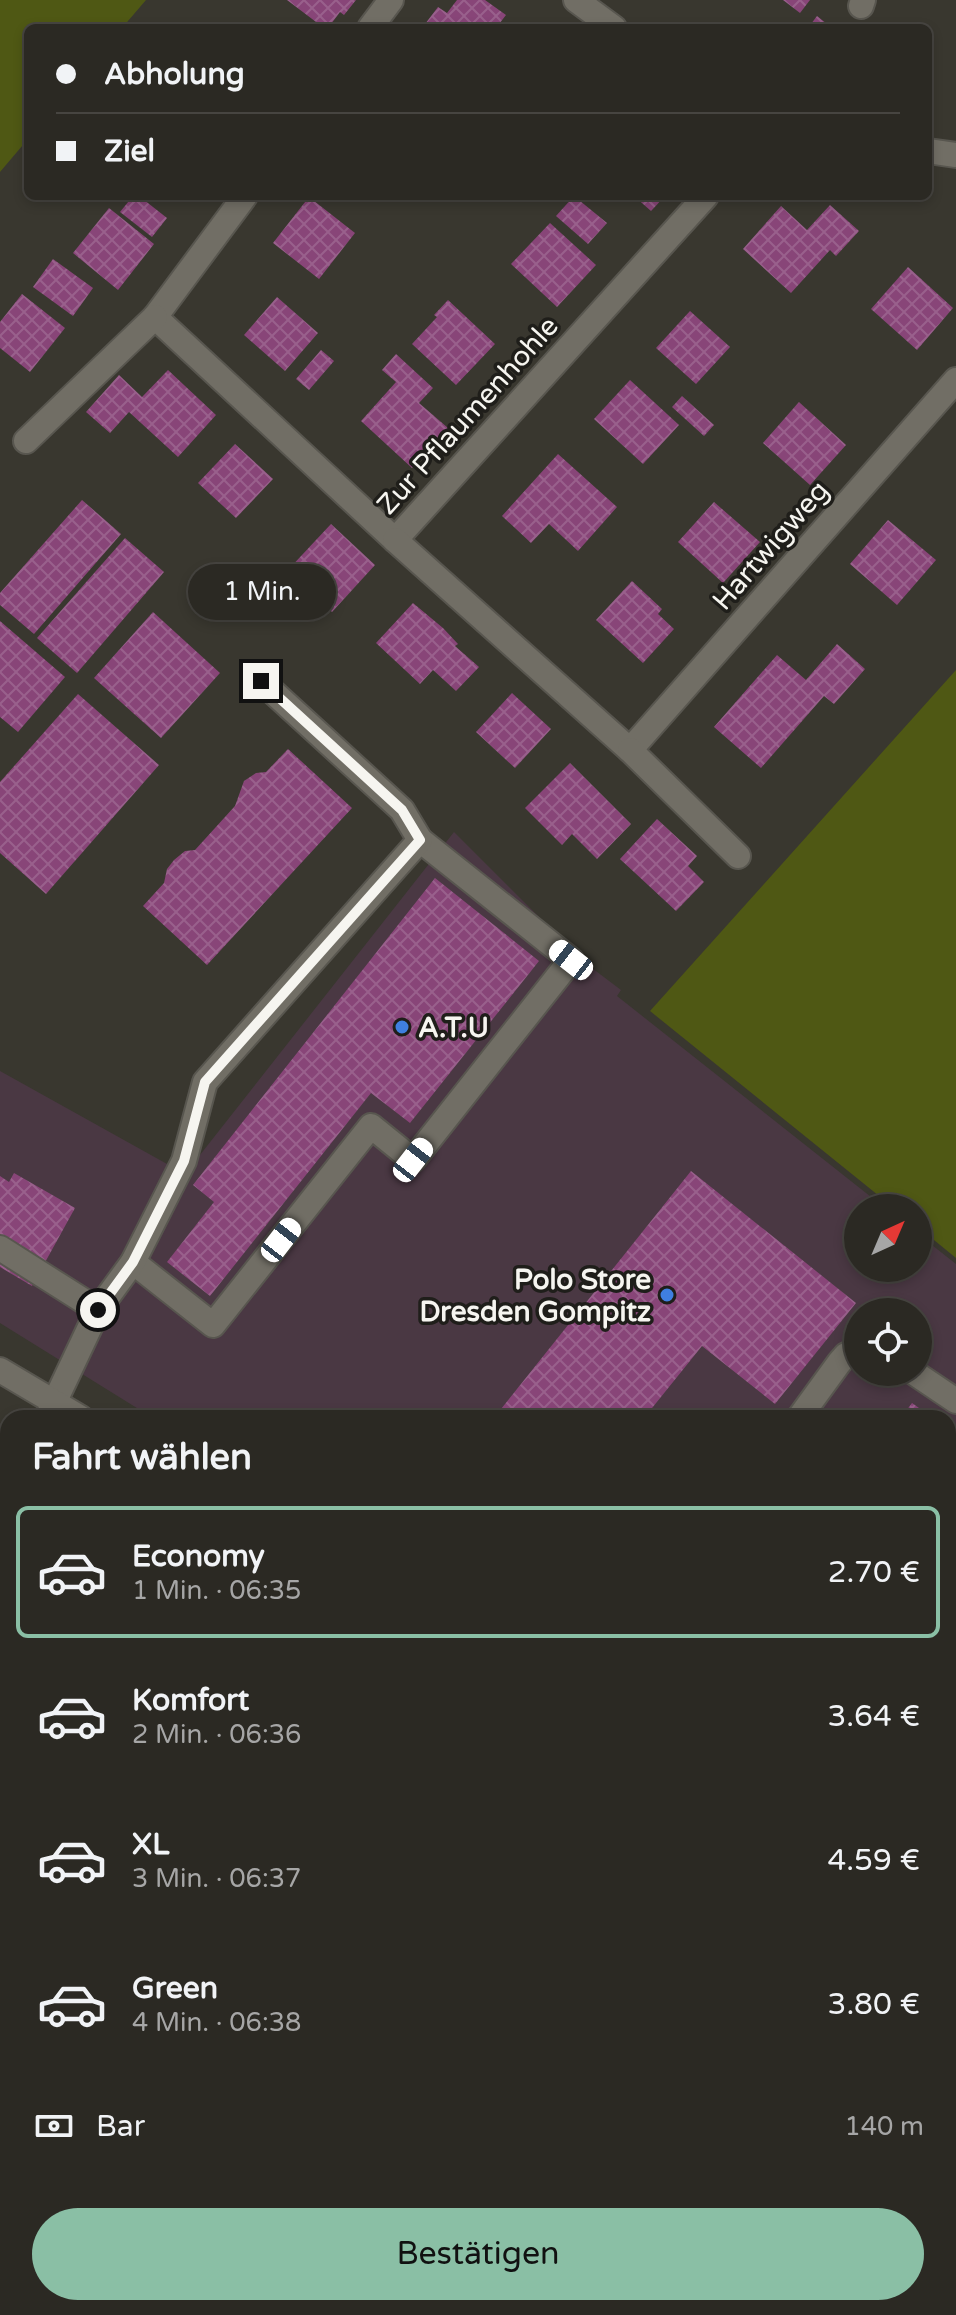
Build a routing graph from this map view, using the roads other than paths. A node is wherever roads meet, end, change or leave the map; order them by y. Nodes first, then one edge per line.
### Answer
1 (391, 0) edge
2 (576, 0) edge
3 (373, 24) edge
4 (609, 24) edge
5 (932, 152) edge
6 (956, 155) edge
7 (242, 200) edge
8 (702, 200) edge
9 (155, 317) junction
10 (956, 380) edge
11 (26, 441) dead end
12 (395, 540) junction
13 (261, 681) dead end
14 (630, 750) junction
15 (420, 840) junction
16 (738, 856) dead end
17 (0, 1248) edge
18 (133, 1262) junction
19 (98, 1310) junction
20 (844, 1357) edge
21 (0, 1370) edge
22 (932, 1385) edge
23 (956, 1401) edge
24 (51, 1410) edge
25 (805, 1410) edge

1 - 3 street
2 - 4 street
5 - 6 street
7 - 9 street
8 - 12 street, Zur Pflaumenhohle
9 - 11 street
9 - 12 street, Zur Pflaumenhohle
10 - 14 street, Hartwigweg
12 - 14 street
13 - 15 street
14 - 16 street
15 - 18 street
15 - 18 street
17 - 19 street
18 - 19 street
19 - 24 street
20 - 25 street
21 - 24 street
22 - 23 street

